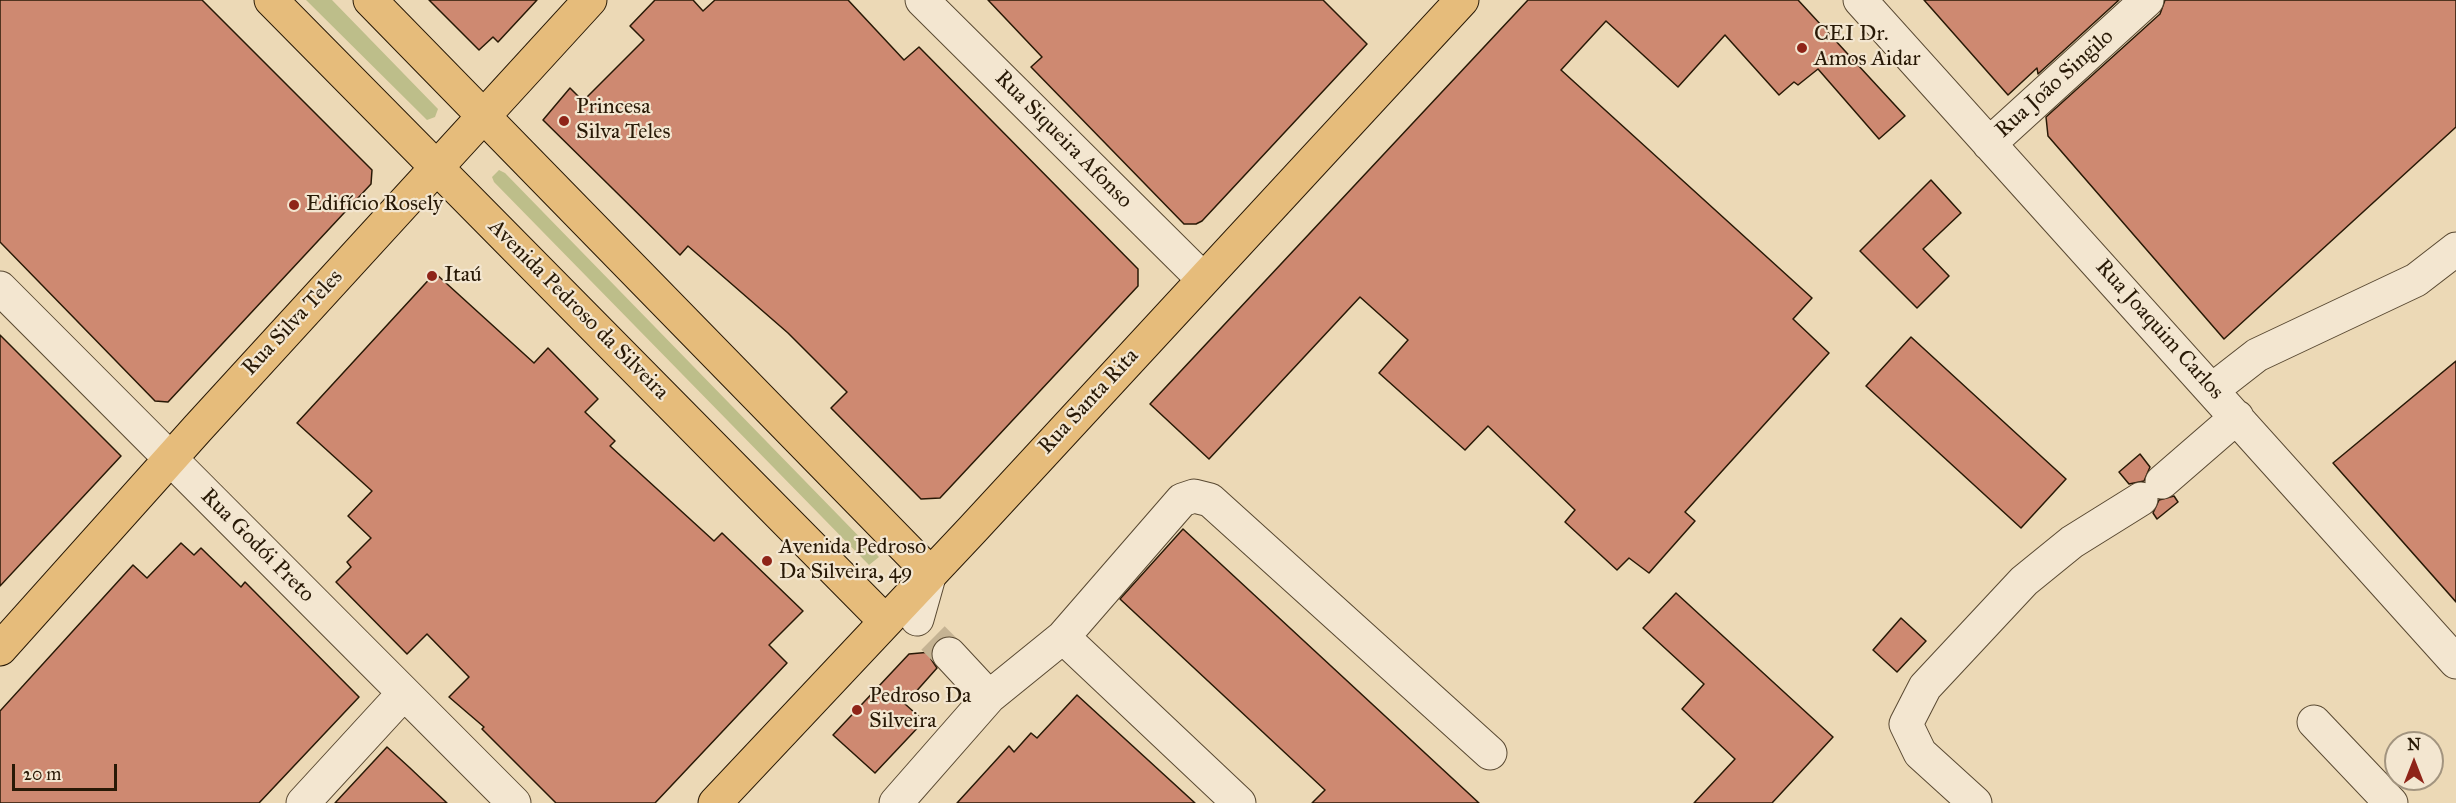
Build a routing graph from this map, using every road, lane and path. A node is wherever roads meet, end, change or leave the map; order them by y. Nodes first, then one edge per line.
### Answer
1 (271, 0) edge
2 (370, 0) edge
3 (590, 0) edge
4 (922, 0) edge
5 (1462, 0) edge
6 (1860, 0) edge
7 (2147, 0) edge
8 (483, 117) junction
9 (1989, 144) junction
10 (436, 167) junction
11 (2456, 249) edge
12 (1203, 279) junction
13 (0, 288) edge
14 (2212, 390) junction
15 (2237, 417) junction
16 (170, 458) junction
17 (930, 573) junction
18 (921, 633) junction
19 (1063, 637) junction
20 (0, 650) edge
21 (2456, 662) edge
22 (405, 693) junction
23 (989, 697) junction
24 (2314, 722) dead end
25 (1490, 753) dead end
26 (303, 803) edge
27 (514, 803) edge
28 (715, 803) edge
29 (896, 803) edge
30 (1239, 803) edge
31 (1975, 803) edge
32 (2391, 803) edge

1 - 10 main road, Avenida Pedroso da Silveira
2 - 8 main road
3 - 8 main road, Rua Silva Teles
4 - 12 street, Rua Siqueira Afonso
5 - 12 main road, Rua Santa Rita
6 - 9 street, Rua Joaquim Carlos
7 - 9 street, Rua João Singilo
8 - 10 main road, Rua Silva Teles
8 - 17 main road
9 - 14 street, Rua Joaquim Carlos
10 - 16 main road, Rua Silva Teles
10 - 18 main road, Avenida Pedroso da Silveira
11 - 14 street
12 - 17 main road, Rua Santa Rita
13 - 16 street, Rua Godói Preto
14 - 15 street, Rua Joaquim Carlos
15 - 21 street, Rua Joaquim Carlos
15 - 31 street
16 - 20 main road, Rua Silva Teles
16 - 22 street, Rua Godói Preto
17 - 18 main road, Rua Santa Rita
18 - 23 street
18 - 28 main road, Rua Santa Rita
19 - 23 street
19 - 25 street
19 - 30 street
22 - 26 street
22 - 27 street, Rua Godói Preto
23 - 29 street
24 - 32 street

